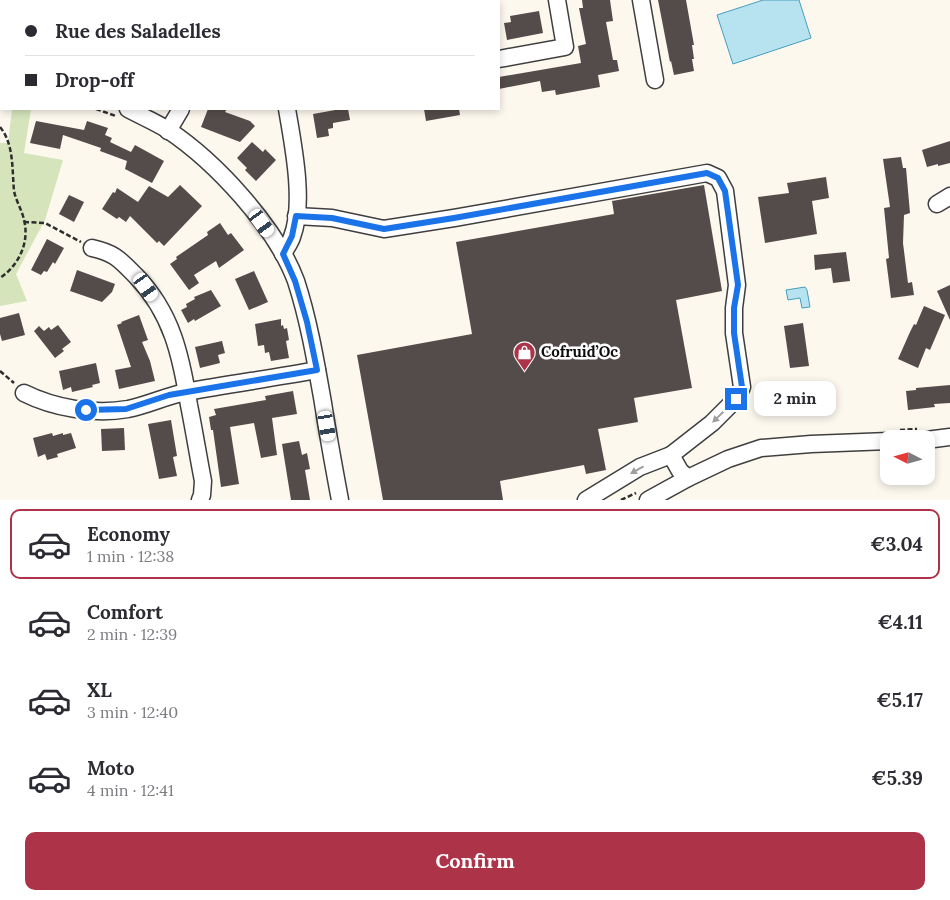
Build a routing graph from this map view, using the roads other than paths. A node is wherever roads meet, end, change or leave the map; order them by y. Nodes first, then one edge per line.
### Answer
1 (557, 0) edge
2 (641, 0) edge
3 (500, 59) edge
4 (655, 80) dead end
5 (180, 110) edge
6 (287, 110) edge
7 (125, 114) edge
8 (168, 131) junction
9 (296, 216) junction
10 (269, 232) junction
11 (92, 248) road end
12 (283, 254) junction
13 (317, 370) junction
14 (187, 392) junction
15 (24, 393) dead end
16 (950, 437) edge
17 (935, 439) edge
18 (880, 441) edge
19 (671, 455) junction
20 (688, 478) junction
21 (200, 500) edge
22 (340, 500) edge
23 (586, 500) edge
24 (648, 500) edge

1 - 3 street
2 - 4 street
5 - 8 street
6 - 9 street
7 - 8 street
8 - 10 street
9 - 10 street
9 - 12 street
9 -> 19 street
10 - 12 street
11 - 14 street
12 - 13 street
13 - 14 street
13 - 22 street
14 - 15 street
14 - 21 street
16 - 17 street
18 - 20 street
19 - 20 street
19 -> 23 street
20 - 24 street

